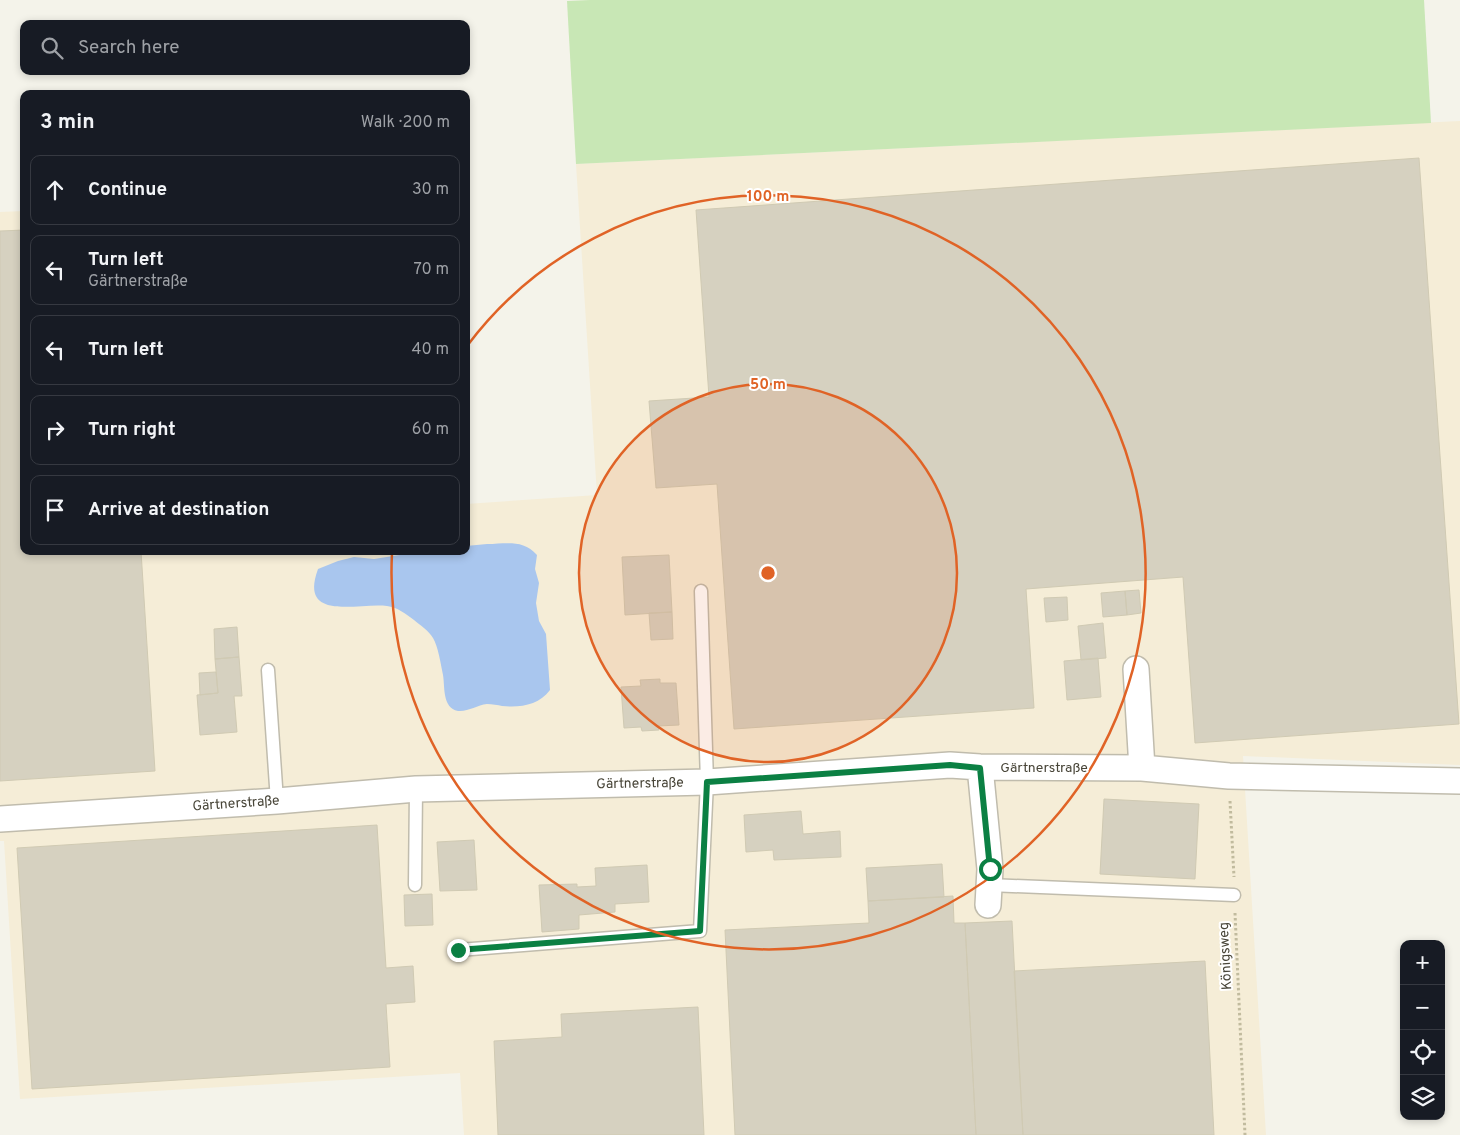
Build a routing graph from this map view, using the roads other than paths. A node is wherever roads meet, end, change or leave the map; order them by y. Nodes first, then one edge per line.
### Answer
1 (702, 591) dead end
2 (1136, 669) dead end
3 (268, 670) dead end
4 (980, 768) junction
5 (1142, 768) junction
6 (1460, 781) edge
7 (707, 782) junction
8 (416, 789) junction
9 (277, 801) junction
10 (0, 819) edge
11 (415, 885) dead end
12 (988, 895) joint
13 (1234, 895) road end
14 (458, 950) dead end

1 - 7 lane
2 - 5 street
3 - 9 lane
4 - 5 street, Gärtnerstraße
4 - 7 street, Gärtnerstraße
4 - 12 street
5 - 6 street, Gärtnerstraße
7 - 8 street, Gärtnerstraße
7 - 14 lane
8 - 9 street, Gärtnerstraße
8 - 11 lane
9 - 10 street, Gärtnerstraße
12 - 13 lane

